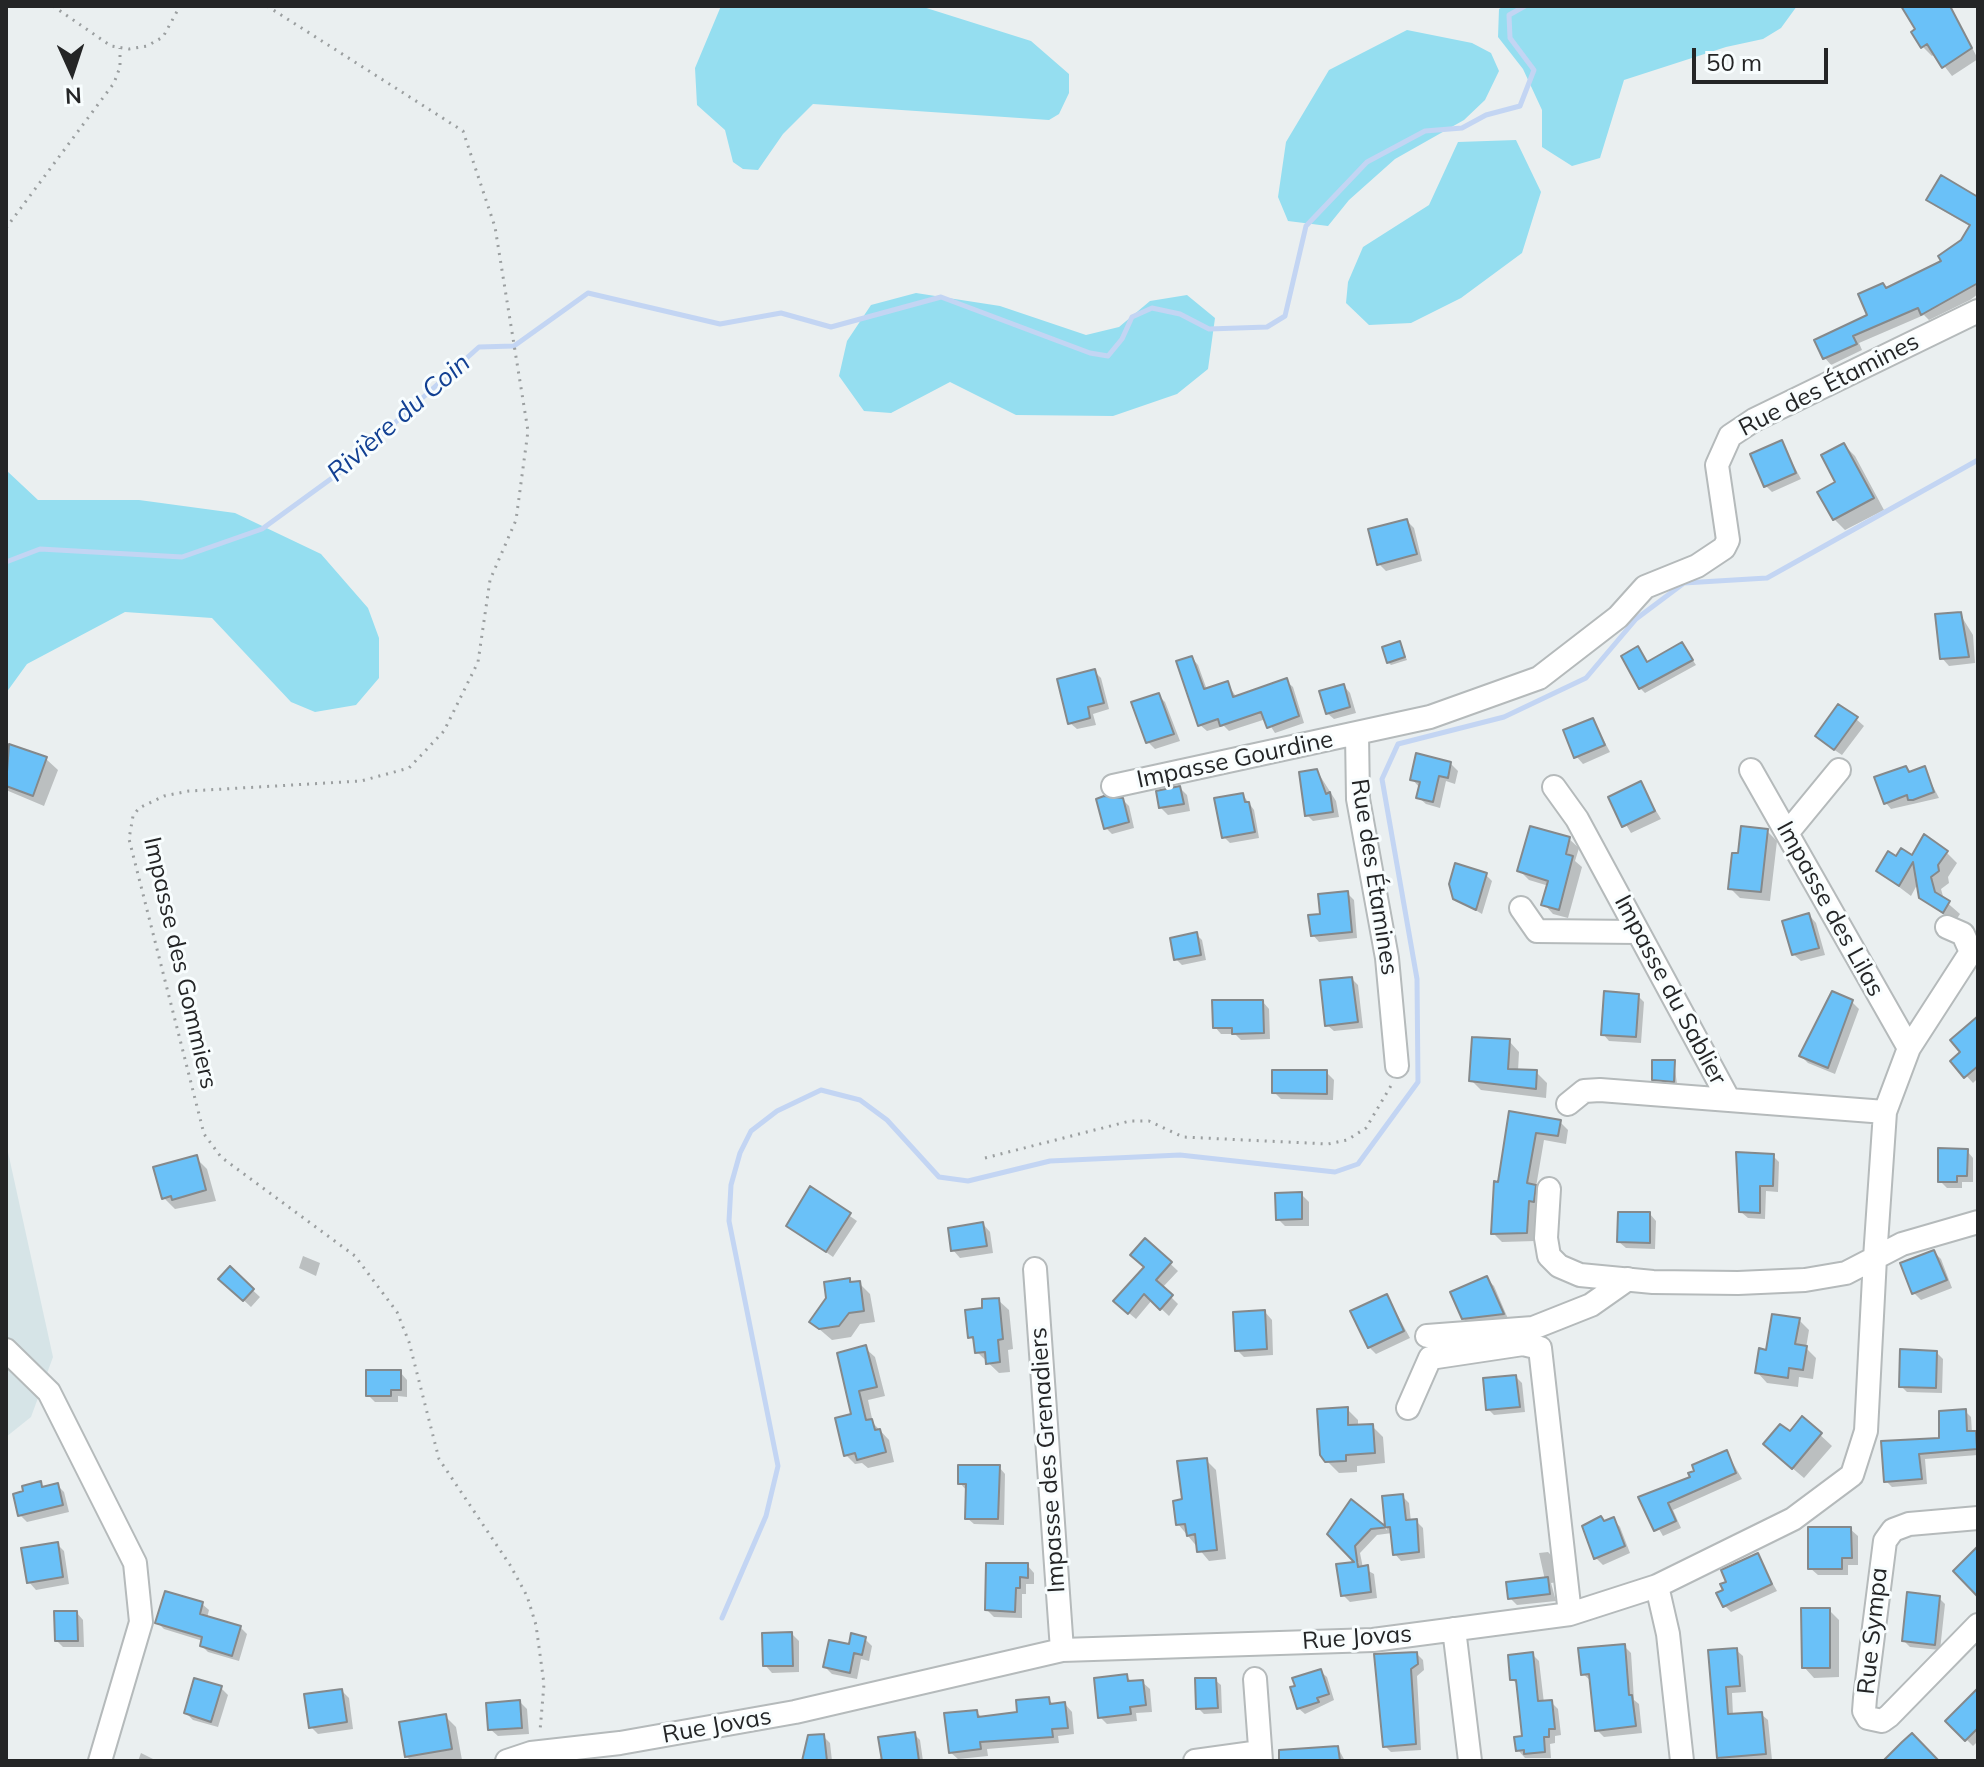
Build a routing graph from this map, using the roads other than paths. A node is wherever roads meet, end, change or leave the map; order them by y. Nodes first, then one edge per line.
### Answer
1 (1978, 311) edge
2 (1357, 734) junction
3 (1751, 770) dead end
4 (1839, 770) dead end
5 (1113, 786) dead end
6 (1554, 787) dead end
7 (1788, 832) junction
8 (1521, 908) dead end
9 (1947, 927) dead end
10 (1638, 932) junction
11 (1909, 1048) junction
12 (1397, 1066) road end
13 (1729, 1100) junction
14 (1568, 1104) dead end
15 (1885, 1112) junction
16 (1549, 1189) dead end
17 (1978, 1222) edge
18 (1875, 1258) junction
19 (1035, 1269) dead end
20 (1628, 1279) junction
21 (1427, 1336) dead end
22 (6, 1350) edge
23 (1408, 1408) dead end
24 (1978, 1518) edge
25 (1657, 1586) junction
26 (1570, 1614) junction
27 (1978, 1625) edge
28 (1454, 1629) junction
29 (1062, 1650) junction
30 (1255, 1679) dead end
31 (621, 1752) edge
32 (1261, 1757) edge
33 (100, 1761) edge
34 (507, 1761) edge
35 (1195, 1761) edge
36 (1470, 1761) edge
37 (1682, 1761) edge

1 - 2 street, Rue des Étamines
2 - 5 street, Impasse Gourdine
2 - 12 street, Rue des Étamines
3 - 7 street, Impasse des Lilas
4 - 7 street
6 - 10 street, Impasse du Sablier
7 - 11 street, Impasse des Lilas
8 - 10 street
9 - 11 street, Rue Jovas
10 - 13 street, Impasse du Sablier
11 - 15 street, Rue Jovas
13 - 14 street
13 - 15 street, Impasse du Sablier
15 - 18 street, Rue Jovas
16 - 20 street
17 - 18 street
18 - 20 street
18 - 25 street, Rue Jovas
19 - 29 street, Impasse des Grenadiers
20 - 21 street
22 - 33 street
23 - 26 street
24 - 27 street, Rue Sympa
25 - 26 street, Rue Jovas
25 - 37 street
26 - 28 street, Rue Jovas
28 - 29 street, Rue Jovas
28 - 36 street
29 - 31 street, Rue Jovas
30 - 32 street
31 - 34 street, Rue Jovas
32 - 35 street

